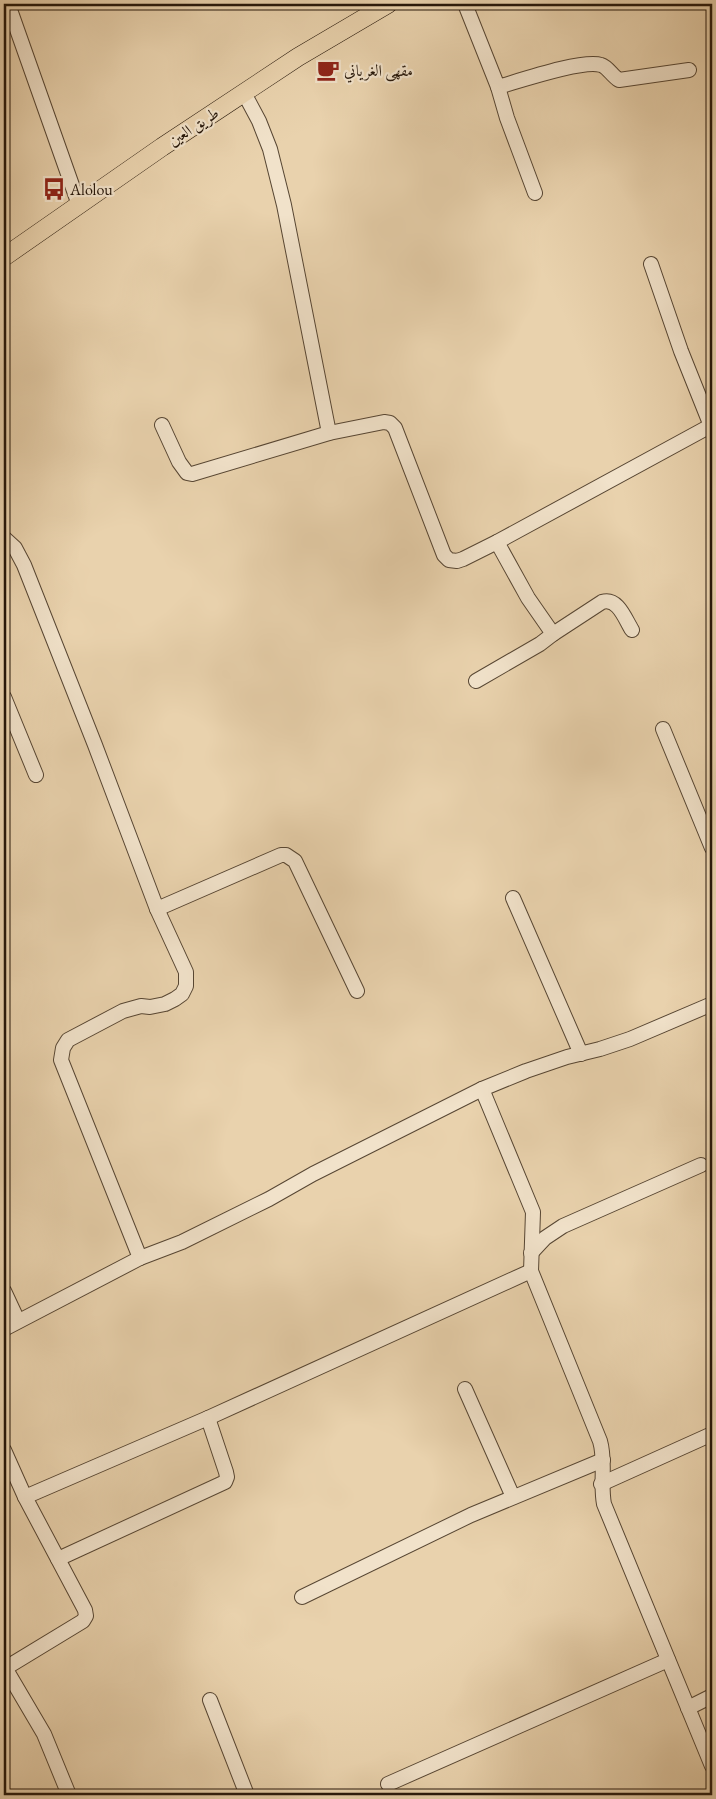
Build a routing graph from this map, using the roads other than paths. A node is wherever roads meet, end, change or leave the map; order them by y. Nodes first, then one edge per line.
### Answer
1 (8, 4) edge
2 (388, 4) edge
3 (464, 4) edge
4 (689, 70) dead end
5 (498, 87) junction
6 (244, 93) junction
7 (535, 193) dead end
8 (79, 205) junction
9 (4, 257) edge
10 (651, 264) dead end
11 (162, 425) dead end
12 (712, 425) edge
13 (329, 433) junction
14 (4, 538) edge
15 (497, 542) junction
16 (632, 630) dead end
17 (553, 634) junction
18 (476, 681) dead end
19 (4, 697) edge
20 (663, 729) dead end
21 (36, 775) dead end
22 (712, 848) edge
23 (513, 898) dead end
24 (157, 909) junction
25 (358, 991) dead end
26 (712, 1004) edge
27 (581, 1054) junction
28 (482, 1089) junction
29 (701, 1165) dead end
30 (531, 1253) junction
31 (140, 1258) junction
32 (531, 1271) junction
33 (4, 1291) edge
34 (18, 1320) junction
35 (4, 1329) edge
36 (465, 1389) dead end
37 (208, 1418) junction
38 (712, 1434) edge
39 (4, 1450) edge
40 (603, 1460) junction
41 (601, 1484) junction
42 (25, 1497) junction
43 (513, 1497) junction
44 (58, 1559) junction
45 (302, 1597) dead end
46 (668, 1660) junction
47 (4, 1668) edge
48 (712, 1696) edge
49 (210, 1700) dead end
50 (688, 1708) junction
51 (712, 1766) edge
52 (388, 1784) dead end
53 (69, 1795) edge
54 (247, 1795) edge

1 - 8 street
2 - 6 main road, طريق العين
3 - 5 street
4 - 5 street
5 - 7 street
6 - 8 main road, طريق العين
6 - 13 street
8 - 9 main road, طريق العين
10 - 12 street
11 - 13 street
12 - 15 street
13 - 15 street
14 - 24 street
15 - 17 street
16 - 17 street
17 - 18 street
19 - 21 street
20 - 22 street
23 - 27 street
24 - 25 street
24 - 31 street
26 - 27 street
27 - 28 street
28 - 30 street
28 - 31 street
29 - 30 street
30 - 32 street
31 - 34 street
32 - 37 street
32 - 40 street
33 - 34 street
34 - 35 street
36 - 43 street
37 - 42 street
37 - 44 street
38 - 41 street
39 - 42 street
40 - 41 street
40 - 43 street
41 - 46 street
42 - 44 street
43 - 45 street
44 - 47 street
46 - 50 street
46 - 52 street
47 - 53 street
48 - 50 street
49 - 54 street
50 - 51 street

